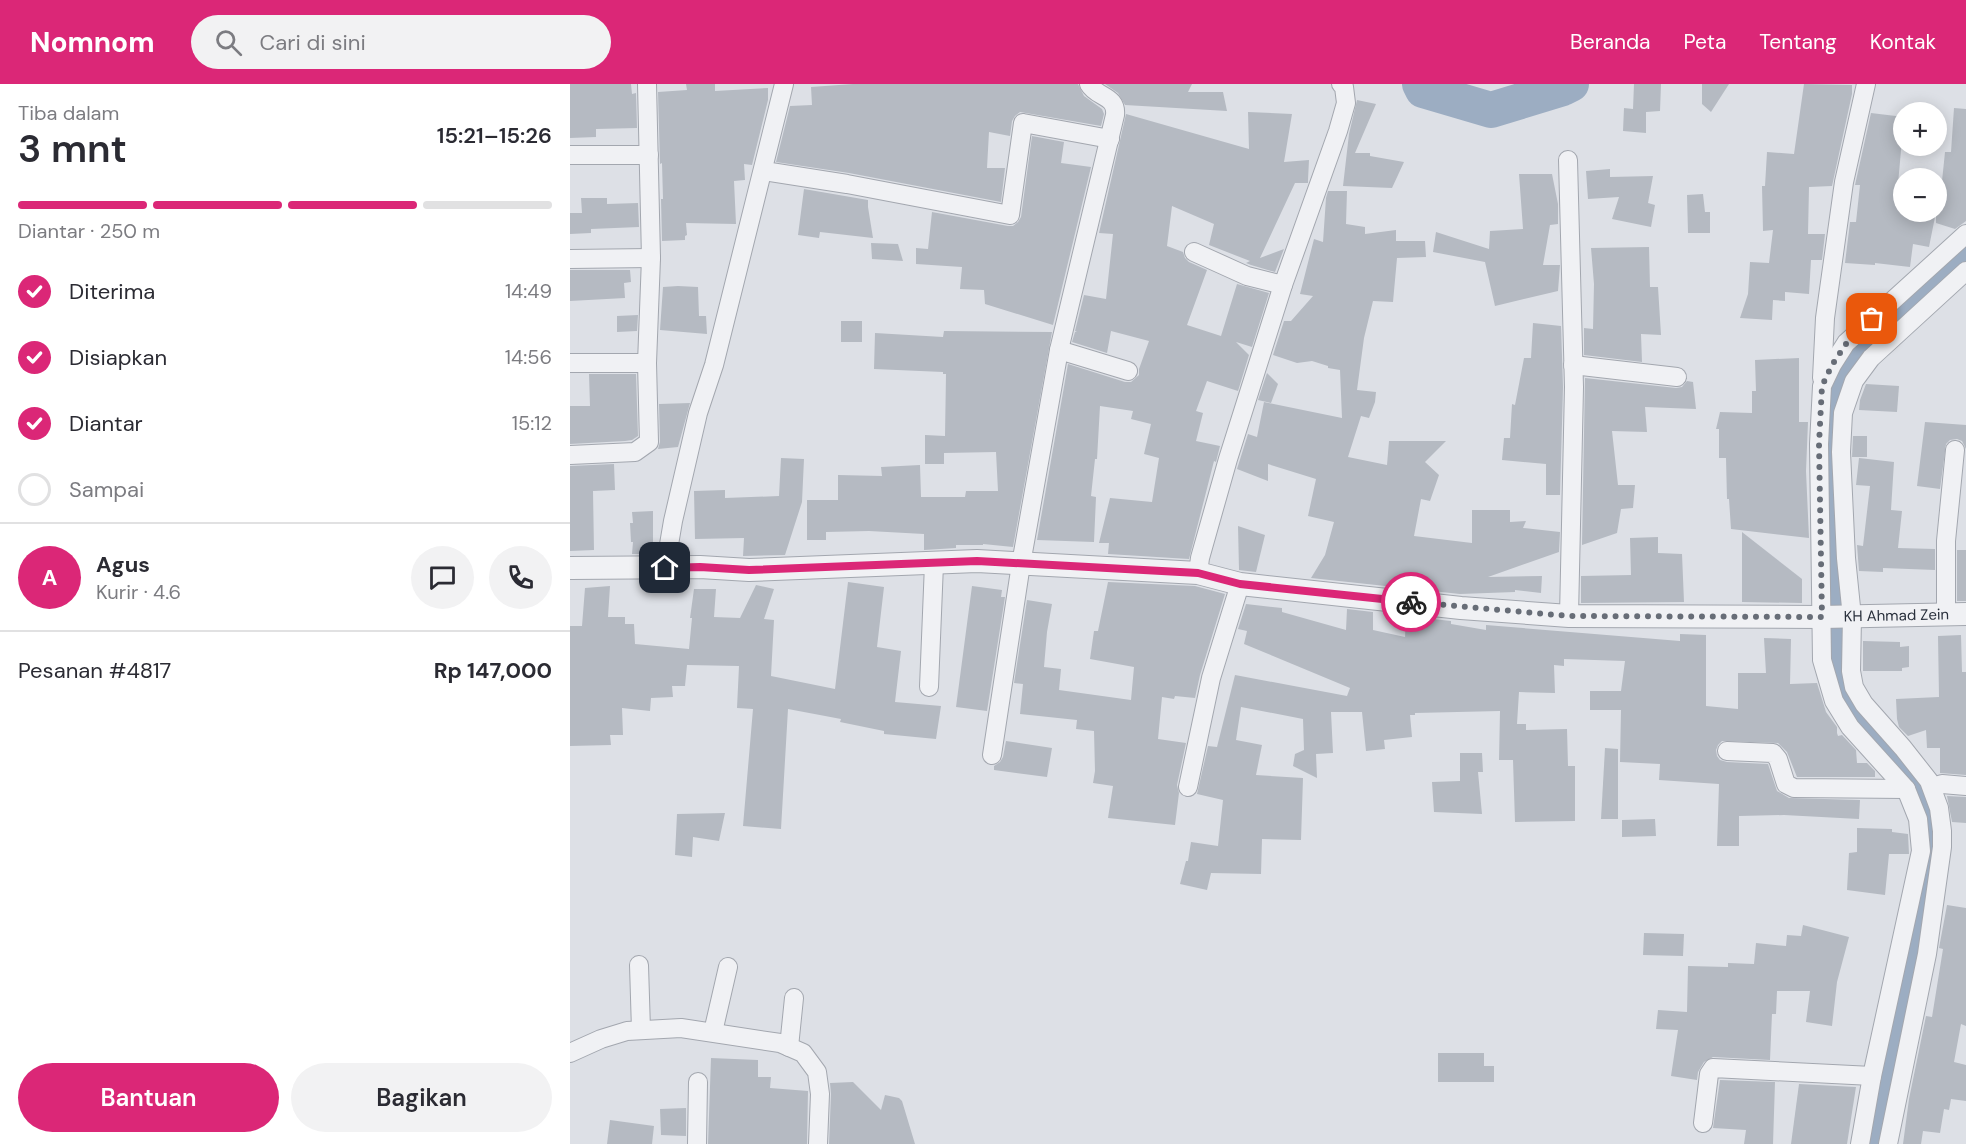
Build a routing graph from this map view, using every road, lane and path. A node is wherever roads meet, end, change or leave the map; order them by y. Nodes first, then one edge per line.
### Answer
1 (647, 84) edge
2 (784, 84) edge
3 (1089, 84) edge
4 (1341, 84) edge
5 (1866, 84) edge
6 (1110, 139) junction
7 (570, 155) edge
8 (649, 155) junction
9 (1568, 160) dead end
10 (764, 171) junction
11 (1966, 234) edge
12 (1194, 252) dead end
13 (651, 258) junction
14 (570, 259) edge
15 (1966, 271) edge
16 (1283, 285) junction
17 (1059, 350) junction
18 (570, 363) edge
19 (647, 363) junction
20 (1573, 365) junction
21 (1128, 371) dead end
22 (1677, 377) dead end
23 (1822, 386) junction
24 (1955, 450) dead end
25 (570, 455) edge
26 (1833, 547) junction
27 (934, 564) junction
28 (1022, 564) junction
29 (570, 568) edge
30 (665, 568) junction
31 (1198, 573) junction
32 (1240, 584) junction
33 (1956, 613) edge
34 (1569, 616) junction
35 (1838, 617) junction
36 (929, 687) dead end
37 (1726, 751) dead end
38 (992, 755) dead end
39 (1966, 786) edge
40 (1188, 787) dead end
41 (1932, 787) junction
42 (1906, 789) junction
43 (639, 965) dead end
44 (728, 966) dead end
45 (794, 998) dead end
46 (641, 1030) junction
47 (713, 1032) junction
48 (789, 1047) junction
49 (570, 1053) edge
50 (1872, 1076) junction
51 (699, 1082) dead end
52 (1703, 1123) dead end
53 (697, 1144) edge
54 (818, 1144) edge
55 (1860, 1144) edge
56 (1888, 1144) edge

1 - 8 street
2 - 10 street
3 - 6 street
4 - 16 street
5 - 23 street
6 - 10 street
6 - 17 street
7 - 8 street
8 - 13 street
9 - 20 street
10 - 30 street
11 - 23 street
12 - 16 street
13 - 14 street
13 - 19 street
15 - 26 street
16 - 31 street
17 - 21 street
17 - 28 street
18 - 19 street
19 - 25 street
20 - 22 street
20 - 34 street
23 - 26 street
24 - 33 street
26 - 35 street
26 - 35 street
27 - 28 street, KH Ahmad Zein
27 - 30 street, KH Ahmad Zein
27 - 36 street
28 - 31 street, KH Ahmad Zein
28 - 38 street
29 - 30 street, KH Ahmad Zein
31 - 32 street, KH Ahmad Zein
32 - 34 street, KH Ahmad Zein
32 - 40 street
33 - 35 street, KH Ahmad Zein
34 - 35 street, KH Ahmad Zein
35 - 41 street
35 - 42 street
37 - 42 street
39 - 41 street
41 - 56 street
42 - 50 street
43 - 46 street
44 - 47 street
45 - 48 street
46 - 47 street
46 - 49 street
47 - 48 street
48 - 54 street
50 - 52 street
50 - 55 street
51 - 53 street

